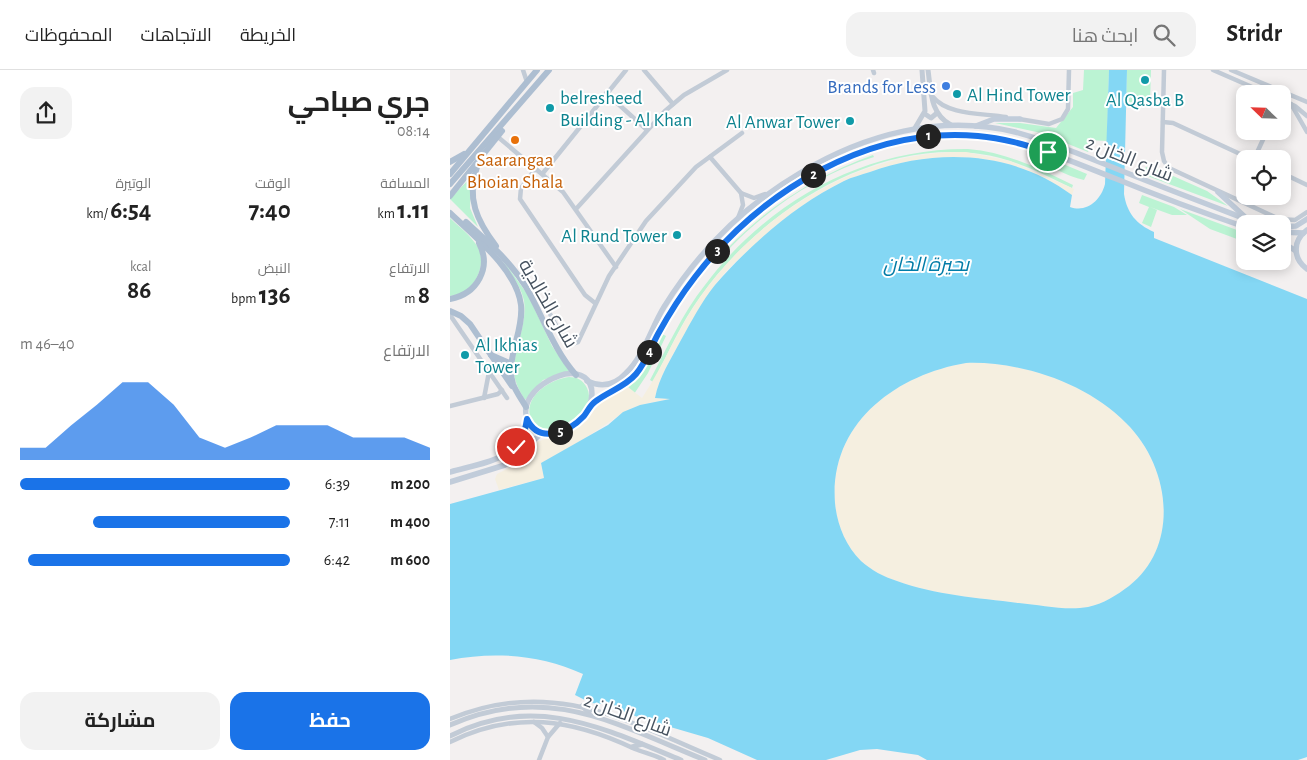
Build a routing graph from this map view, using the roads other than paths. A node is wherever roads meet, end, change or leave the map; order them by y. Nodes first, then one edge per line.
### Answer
1 (523, 70) edge
2 (537, 70) edge
3 (549, 70) edge
4 (626, 70) edge
5 (644, 70) edge
6 (726, 70) edge
7 (922, 70) edge
8 (928, 70) edge
9 (1069, 70) edge
10 (1164, 70) edge
11 (1213, 70) edge
12 (1231, 70) edge
13 (527, 82) junction
14 (1247, 85) edge
15 (606, 93) junction
16 (932, 96) junction
17 (525, 99) junction
18 (1307, 102) edge
19 (673, 104) junction
20 (1291, 104) joint
21 (937, 113) junction
22 (925, 114) junction
23 (1307, 116) edge
24 (1020, 119) junction
25 (1163, 122) junction
26 (951, 125) junction
27 (976, 126) junction
28 (915, 128) junction
29 (647, 130) junction
30 (1307, 132) edge
31 (742, 133) dead end
32 (498, 137) junction
33 (1236, 151) edge
34 (470, 152) junction
35 (710, 157) junction
36 (481, 159) junction
37 (450, 162) edge
38 (536, 168) junction
39 (543, 173) junction
40 (450, 174) edge
41 (1291, 177) edge
42 (450, 184) edge
43 (1306, 184) edge
44 (1218, 192) junction
45 (741, 193) junction
46 (768, 194) junction
47 (450, 196) edge
48 (576, 209) junction
49 (452, 212) edge
50 (1307, 212) edge
51 (1236, 215) edge
52 (1243, 215) edge
53 (1270, 215) edge
54 (737, 219) junction
55 (1291, 219) edge
56 (1307, 219) edge
57 (1236, 224) edge
58 (1291, 224) edge
59 (1291, 226) edge
60 (1296, 226) junction
61 (1305, 231) edge
62 (1291, 232) edge
63 (476, 238) junction
64 (1291, 248) edge
65 (1296, 251) junction
66 (504, 257) junction
67 (616, 267) junction
68 (1307, 268) edge
69 (450, 299) edge
70 (595, 302) junction
71 (549, 312) dead end
72 (450, 313) edge
73 (491, 355) junction
74 (512, 364) junction
75 (498, 365) junction
76 (491, 373) junction
77 (503, 373) junction
78 (576, 375) junction
79 (587, 381) junction
80 (502, 390) junction
81 (518, 393) junction
82 (450, 398) edge
83 (484, 398) junction
84 (508, 398) dead end
85 (591, 405) junction
86 (452, 406) edge
87 (526, 407) junction
88 (527, 419) junction
89 (542, 433) junction
90 (450, 472) edge
91 (450, 482) edge
92 (582, 706) junction
93 (482, 708) junction
94 (590, 714) junction
95 (475, 716) junction
96 (450, 719) edge
97 (533, 722) junction
98 (560, 723) junction
99 (586, 723) junction
100 (450, 725) edge
101 (578, 727) junction
102 (450, 736) edge
103 (548, 737) junction
104 (450, 742) edge
105 (642, 744) junction
106 (632, 747) junction
107 (666, 754) junction
108 (539, 760) edge
109 (664, 760) edge
110 (671, 760) edge
111 (681, 760) edge
112 (705, 760) edge
113 (720, 760) edge

1 - 13 street
2 - 13 main road
3 - 17 main road
4 - 15 street
5 - 19 street
6 - 19 street
7 - 22 street
8 - 16 street
9 - 24 street
10 - 25 street
11 - 14 street
12 - 18 street
13 - 34 main road
15 - 29 street
15 - 39 street
16 - 21 street
16 - 24 street
17 - 32 main road
17 - 42 main road
19 - 29 street
20 - 23 street
20 - 30 street
21 - 22 street
21 - 26 street
22 - 28 street
24 - 27 main road
25 - 33 street
25 - 44 street
26 - 27 main road, شارع الخان 2
26 - 28 main road, شارع الخان 2
27 - 51 main road, شارع الخان 2
28 - 46 main road, شارع الخان 2
29 - 48 street
31 - 35 street
32 - 36 main road
32 - 38 street
34 - 37 main road
34 - 40 main road
35 - 45 street
35 - 67 street
36 - 47 main road
36 - 66 main road
38 - 39 street
38 - 70 street
39 - 48 street
41 - 43 street
44 - 52 main road
44 - 53 street
45 - 46 street
45 - 54 street
46 - 54 main road, شارع الخان 2
48 - 67 street
49 - 63 main road, شارع الخالدية
49 - 66 main road, شارع الخالدية
50 - 55 street
54 - 79 main road, شارع الخان 2
56 - 60 main road
57 - 85 main road, شارع الخان 2
58 - 60 street
59 - 60 main road
61 - 62 main road
61 - 65 main road
63 - 69 main road
63 - 74 main road, شارع الخالدية
64 - 65 main road
65 - 68 main road
66 - 78 main road, شارع الخالدية
67 - 70 street
70 - 71 street
72 - 73 main road
72 - 76 street
73 - 74 main road
73 - 75 main road
74 - 81 main road, شارع الخالدية
75 - 76 street
75 - 77 main road
76 - 77 street
76 - 80 street
76 - 83 street
77 - 81 main road
78 - 79 main road
78 - 87 main road
79 - 85 main road
80 - 83 street
80 - 84 street
81 - 87 main road, شارع الخالدية
82 - 86 street
83 - 86 street
85 - 89 main road
87 - 88 main road
88 - 89 main road
88 - 90 main road
89 - 91 main road
92 - 93 street
92 - 94 street
92 - 113 street
93 - 95 street
93 - 96 street
94 - 95 street, شارع الخان 2
94 - 112 street, شارع الخان 2
95 - 100 street, شارع الخان 2
97 - 98 street
97 - 103 street
97 - 104 street
98 - 101 street
98 - 103 street
99 - 101 street
99 - 102 street, شارع الخان 2
99 - 105 street, شارع الخان 2
101 - 106 street
103 - 108 street
105 - 106 street
105 - 107 street, شارع الخان 2
106 - 109 street
107 - 110 street
107 - 111 street, شارع الخان 2

